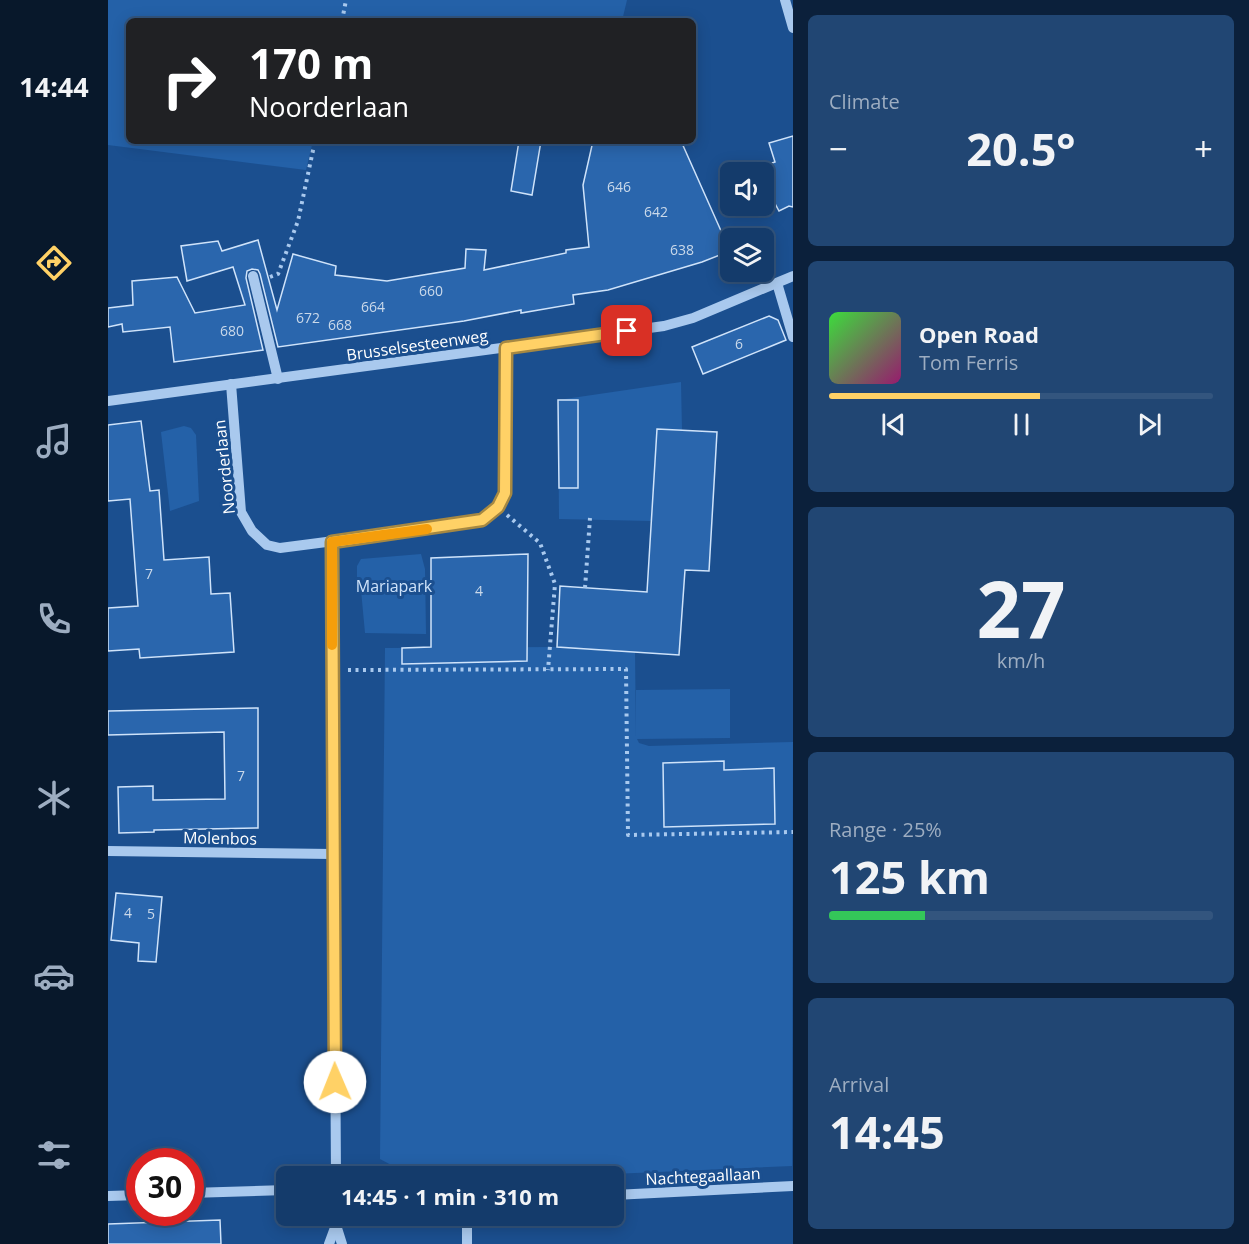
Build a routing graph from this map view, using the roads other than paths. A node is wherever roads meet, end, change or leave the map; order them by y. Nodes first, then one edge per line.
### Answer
1 (785, 0) edge
2 (793, 28) edge
3 (793, 276) edge
4 (253, 281) road end
5 (777, 283) junction
6 (793, 337) edge
7 (506, 348) junction
8 (278, 379) junction
9 (231, 384) junction
10 (108, 401) edge
11 (332, 542) junction
12 (108, 852) edge
13 (333, 854) junction
14 (336, 1166) edge
15 (793, 1186) edge
16 (276, 1190) edge
17 (204, 1193) edge
18 (624, 1194) edge
19 (126, 1195) edge
20 (108, 1196) edge
21 (334, 1226) edge
22 (338, 1226) edge
23 (467, 1226) edge
24 (329, 1244) edge
25 (342, 1244) edge
26 (467, 1244) edge

1 - 2 street
3 - 5 street, Brusselsesteenweg
4 - 8 street
5 - 6 street
5 - 7 street, Brusselsesteenweg
7 - 8 street, Brusselsesteenweg
7 - 11 street, Noorderlaan
8 - 9 street, Brusselsesteenweg
9 - 10 street, Brusselsesteenweg
9 - 11 street, Noorderlaan
11 - 13 street
12 - 13 street, Molenbos
13 - 14 street
15 - 18 street, Nachtegaallaan
16 - 17 street
19 - 20 street
21 - 24 street
22 - 25 street
23 - 26 street

